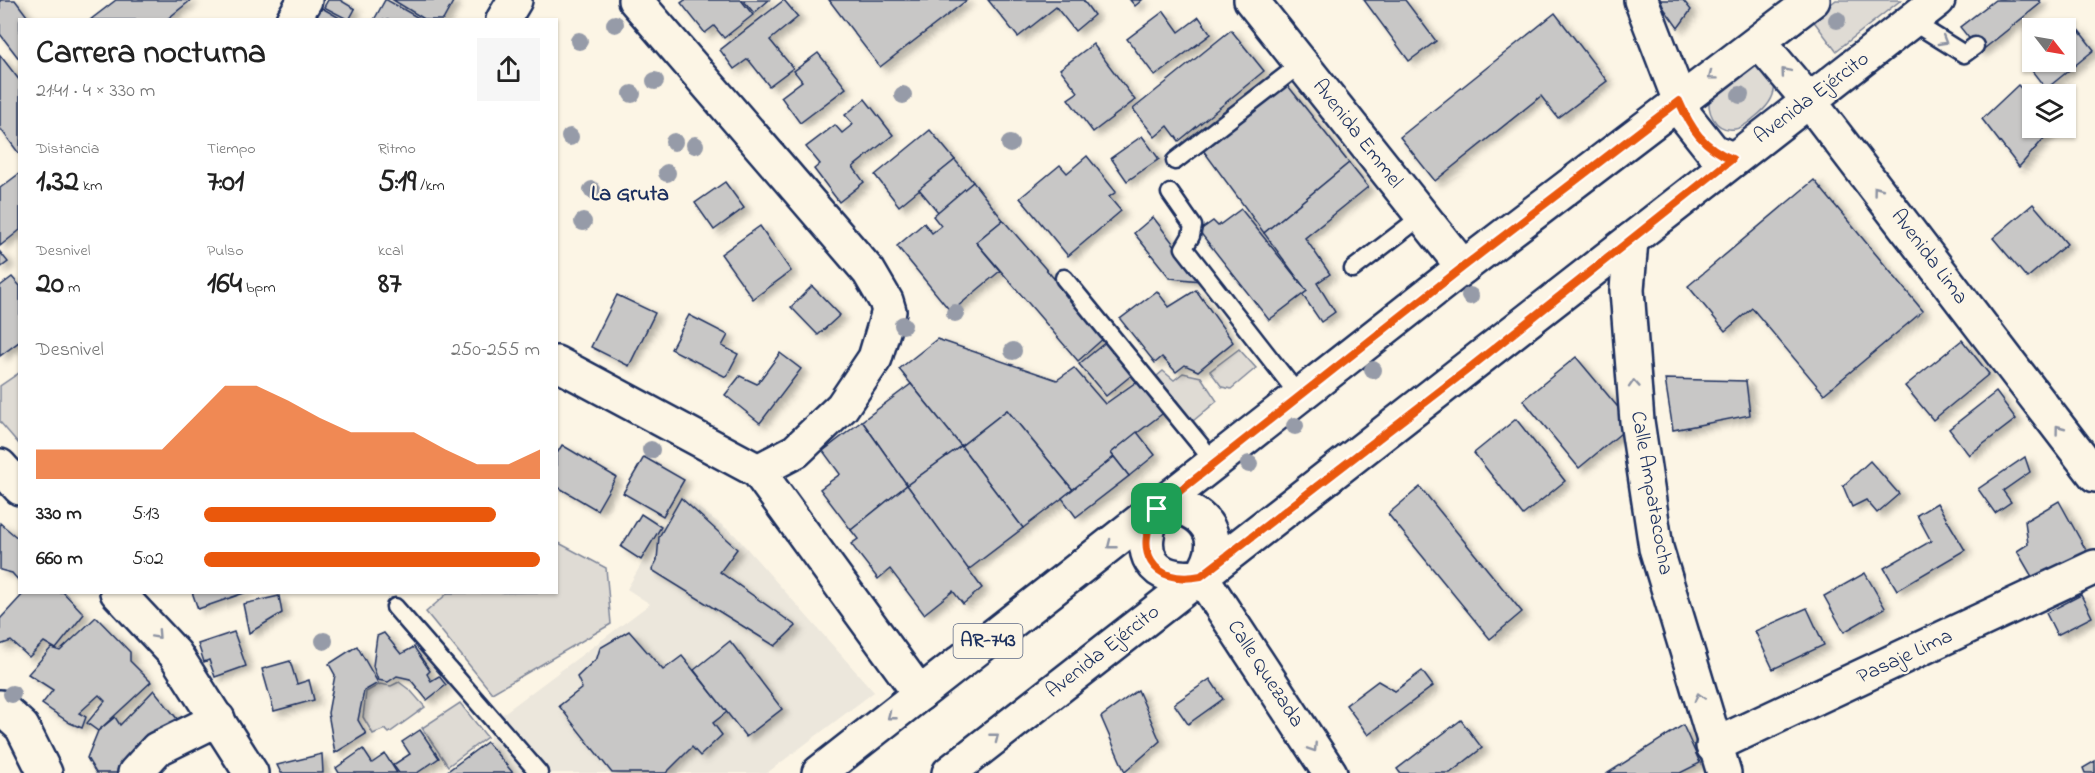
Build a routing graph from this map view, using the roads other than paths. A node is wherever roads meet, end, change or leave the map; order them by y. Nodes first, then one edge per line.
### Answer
1 (305, 0) edge
2 (515, 0) edge
3 (635, 0) edge
4 (1251, 0) edge
5 (1641, 0) edge
6 (1813, 0) edge
7 (1938, 0) edge
8 (293, 18) edge
9 (504, 18) edge
10 (1911, 21) junction
11 (1759, 42) junction
12 (1975, 46) dead end
13 (1302, 63) junction
14 (1679, 101) junction
15 (1810, 102) junction
16 (1732, 159) junction
17 (1175, 161) dead end
18 (1170, 193) dead end
19 (1422, 216) junction
20 (1631, 240) junction
21 (1463, 267) junction
22 (1353, 269) dead end
23 (1064, 278) dead end
24 (558, 364) edge
25 (1300, 397) junction
26 (1215, 463) junction
27 (0, 466) edge
28 (758, 471) junction
29 (2095, 475) edge
30 (18, 486) edge
31 (1157, 509) junction
32 (2095, 567) edge
33 (1201, 576) junction
34 (119, 594) edge
35 (395, 607) dead end
36 (920, 694) junction
37 (0, 707) edge
38 (218, 719) junction
39 (1718, 759) edge
40 (45, 773) edge
41 (135, 773) edge
42 (251, 773) edge
43 (539, 773) edge
44 (819, 773) edge
45 (949, 773) edge
46 (1330, 773) edge

1 - 8 street
2 - 9 street
3 - 28 street
4 - 13 street, Avenida Emmel
5 - 14 street
6 - 11 street, AR-743
7 - 10 street, Avenida Ejército
10 -> 12 lane
10 - 15 street, Avenida Ejército
11 -> 14 street, AR-743
15 -> 11 street, Avenida Lima
13 - 17 lane
13 - 19 street, Avenida Emmel
14 - 16 street
14 - 21 street, AR-743
15 - 16 street, Avenida Ejército
29 -> 15 street, Avenida Lima
16 - 20 street, Avenida Ejército
18 - 25 lane
19 - 21 street, Avenida Emmel
19 - 22 lane
20 - 33 street, Avenida Ejército
39 -> 20 street, Calle Ampatacocha
21 - 25 street, AR-743
23 - 26 lane
24 - 28 street
25 - 26 street, AR-743
26 - 31 street, AR-743
27 - 30 street
28 - 36 street
31 - 33 street
31 - 33 street
31 -> 36 street, AR-743
32 - 39 street, Pasaje Lima
45 -> 33 street, Avenida Ejército
33 -> 46 street, Calle Quezada
34 -> 38 street
35 - 43 lane
36 -> 44 street, AR-743
37 - 40 street
38 - 41 street
38 - 42 street

